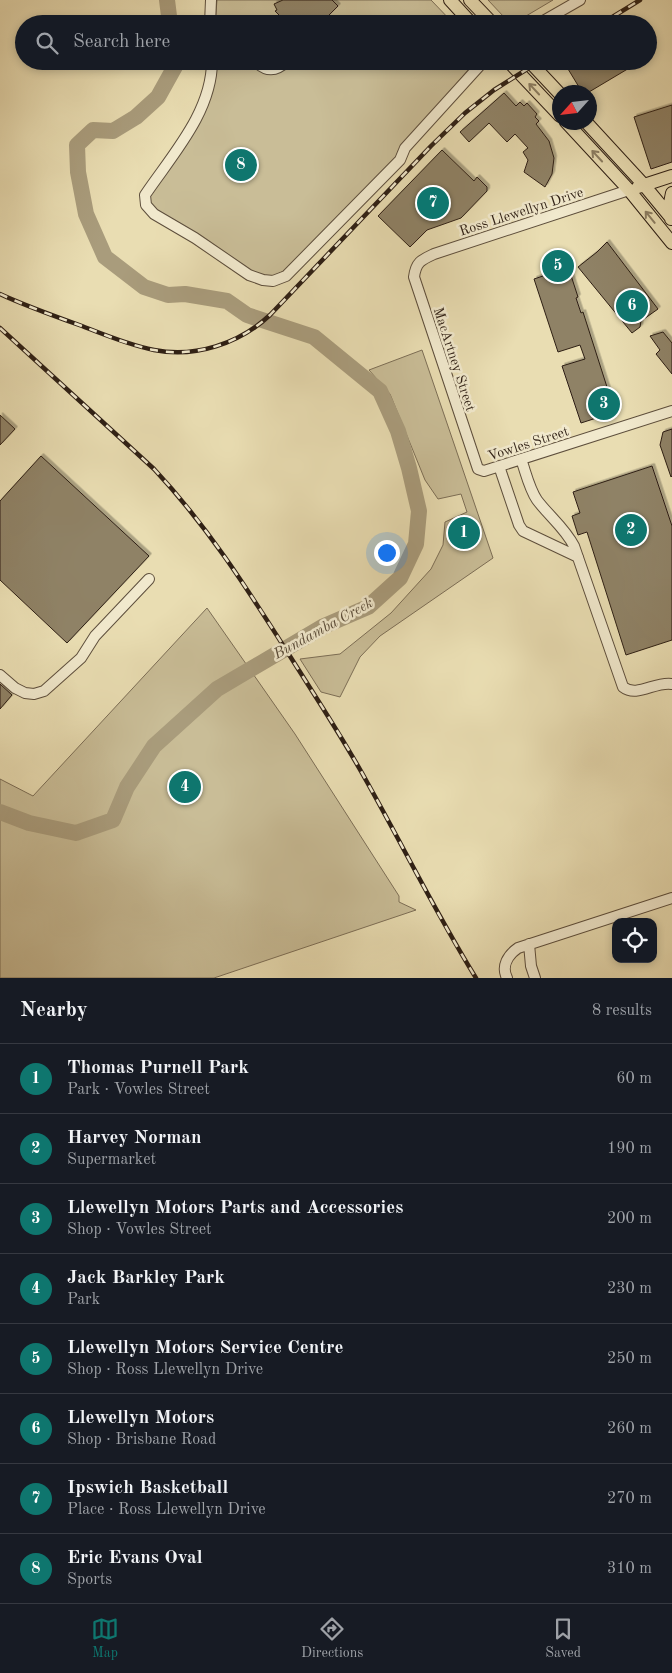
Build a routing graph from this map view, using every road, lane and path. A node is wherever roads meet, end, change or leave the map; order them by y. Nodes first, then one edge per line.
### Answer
1 (211, 0) edge
2 (450, 0) edge
3 (470, 0) edge
4 (580, 0) edge
5 (212, 15) edge
6 (464, 15) edge
7 (484, 15) edge
8 (554, 15) edge
9 (211, 70) edge
10 (476, 70) edge
11 (517, 70) edge
12 (537, 70) edge
13 (552, 86) edge
14 (552, 108) edge
15 (573, 130) edge
16 (593, 130) edge
17 (672, 176) edge
18 (644, 185) junction
19 (629, 190) junction
20 (672, 193) edge
21 (672, 219) edge
22 (672, 243) edge
23 (422, 259) joint
24 (672, 411) edge
25 (521, 459) junction
26 (499, 466) junction
27 (478, 469) joint
28 (578, 557) junction
29 (149, 579) dead end
30 (0, 675) edge
31 (672, 684) edge
32 (672, 898) edge
33 (529, 944) junction
34 (507, 978) edge
35 (535, 978) edge

1 - 5 street
2 - 6 main road
3 - 7 main road
4 - 8 street
9 - 10 street
14 -> 11 main road
12 - 13 main road
19 -> 15 main road
16 - 18 main road
17 - 18 main road
18 - 19 main road
18 - 21 main road
22 -> 19 main road
19 - 23 street, Ross Llewellyn Drive
20 - 21 main road
23 - 27 street, MacArtney Street
24 - 25 street, Vowles Street
25 - 26 street, Vowles Street
25 - 28 street
26 - 27 street, Vowles Street
26 - 28 street
28 - 31 street
29 - 30 street
32 - 33 street
33 - 34 street
33 - 35 street

